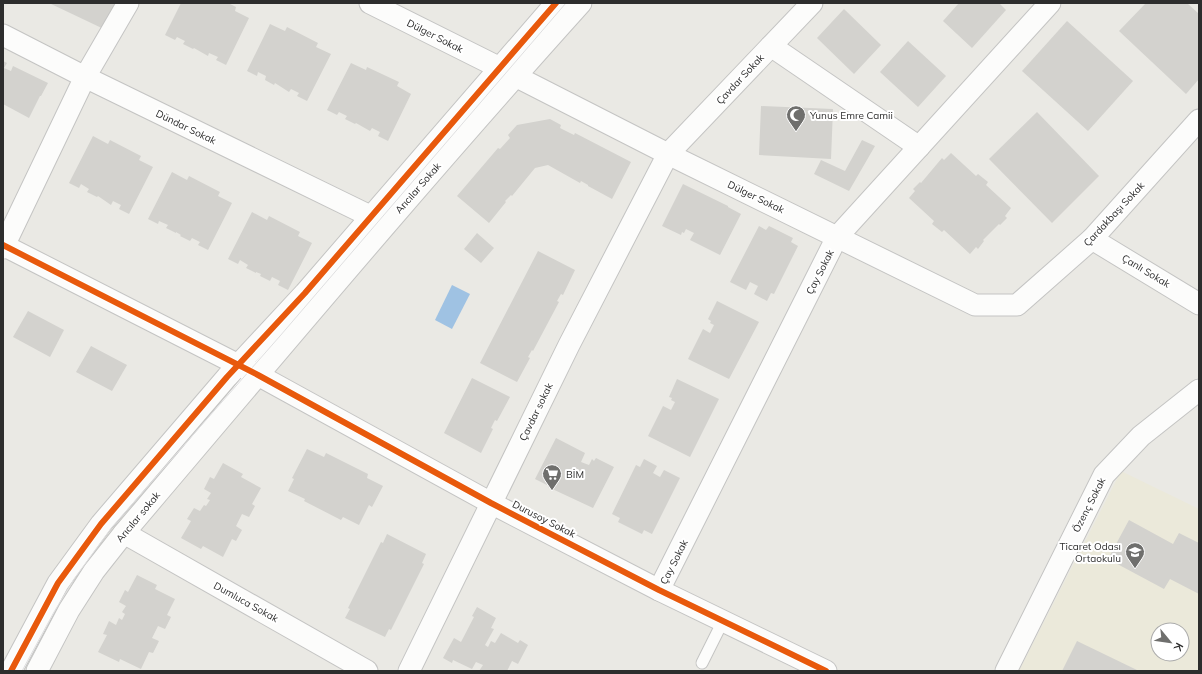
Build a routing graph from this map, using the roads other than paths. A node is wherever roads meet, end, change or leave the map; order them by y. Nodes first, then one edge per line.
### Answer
1 (128, 3) edge
2 (370, 3) edge
3 (556, 3) edge
4 (581, 3) edge
5 (812, 3) edge
6 (1050, 3) edge
7 (3, 35) edge
8 (771, 46) junction
9 (507, 72) junction
10 (85, 77) junction
11 (1199, 120) edge
12 (919, 147) junction
13 (668, 154) junction
14 (370, 216) junction
15 (837, 237) junction
16 (1092, 239) junction
17 (3, 246) edge
18 (1199, 304) edge
19 (1000, 305) joint
20 (238, 366) junction
21 (258, 375) junction
22 (1199, 390) edge
23 (491, 503) junction
24 (124, 533) junction
25 (659, 590) junction
26 (723, 621) junction
27 (702, 663) dead end
28 (11, 671) edge
29 (37, 671) edge
30 (367, 671) edge
31 (409, 671) edge
32 (826, 671) edge
33 (1006, 671) edge

1 - 10 street
2 - 9 street, Dülger Sokak
3 - 9 street
4 - 9 street, Arıcılar Sokak
5 - 8 street, Çavdar Sokak
6 - 12 street, Çay Sokak
7 - 10 street, Dündar Sokak
8 - 12 street
8 - 13 street, Çavdar Sokak
9 - 13 street, Dülger Sokak
9 - 14 street
9 - 21 street, Arıcılar Sokak
10 - 14 street, Dündar Sokak
10 - 17 street
11 - 16 street, Çardakbaşı Sokak
12 - 15 street, Çay Sokak
13 - 15 street, Dülger Sokak
13 - 23 street, Çavdar sokak
14 - 20 street
15 - 19 street, Dülger Sokak
15 - 25 street, Çay Sokak
16 - 18 street, Çanlı Sokak
16 - 19 street, Çardakbaşı Sokak
17 - 20 street, Durusoy Sokak
20 - 21 street, Durusoy Sokak
20 - 28 street
21 - 23 street, Durusoy Sokak
21 - 24 street, Arıcılar sokak
22 - 33 street, Özenç Sokak
23 - 25 street, Durusoy Sokak
23 - 31 street, Çavdar sokak
24 - 29 street, Arıcılar sokak
24 - 30 street, Dumluca Sokak
25 - 26 street, Durusoy Sokak
26 - 27 lane
26 - 32 street, Durusoy Sokak

